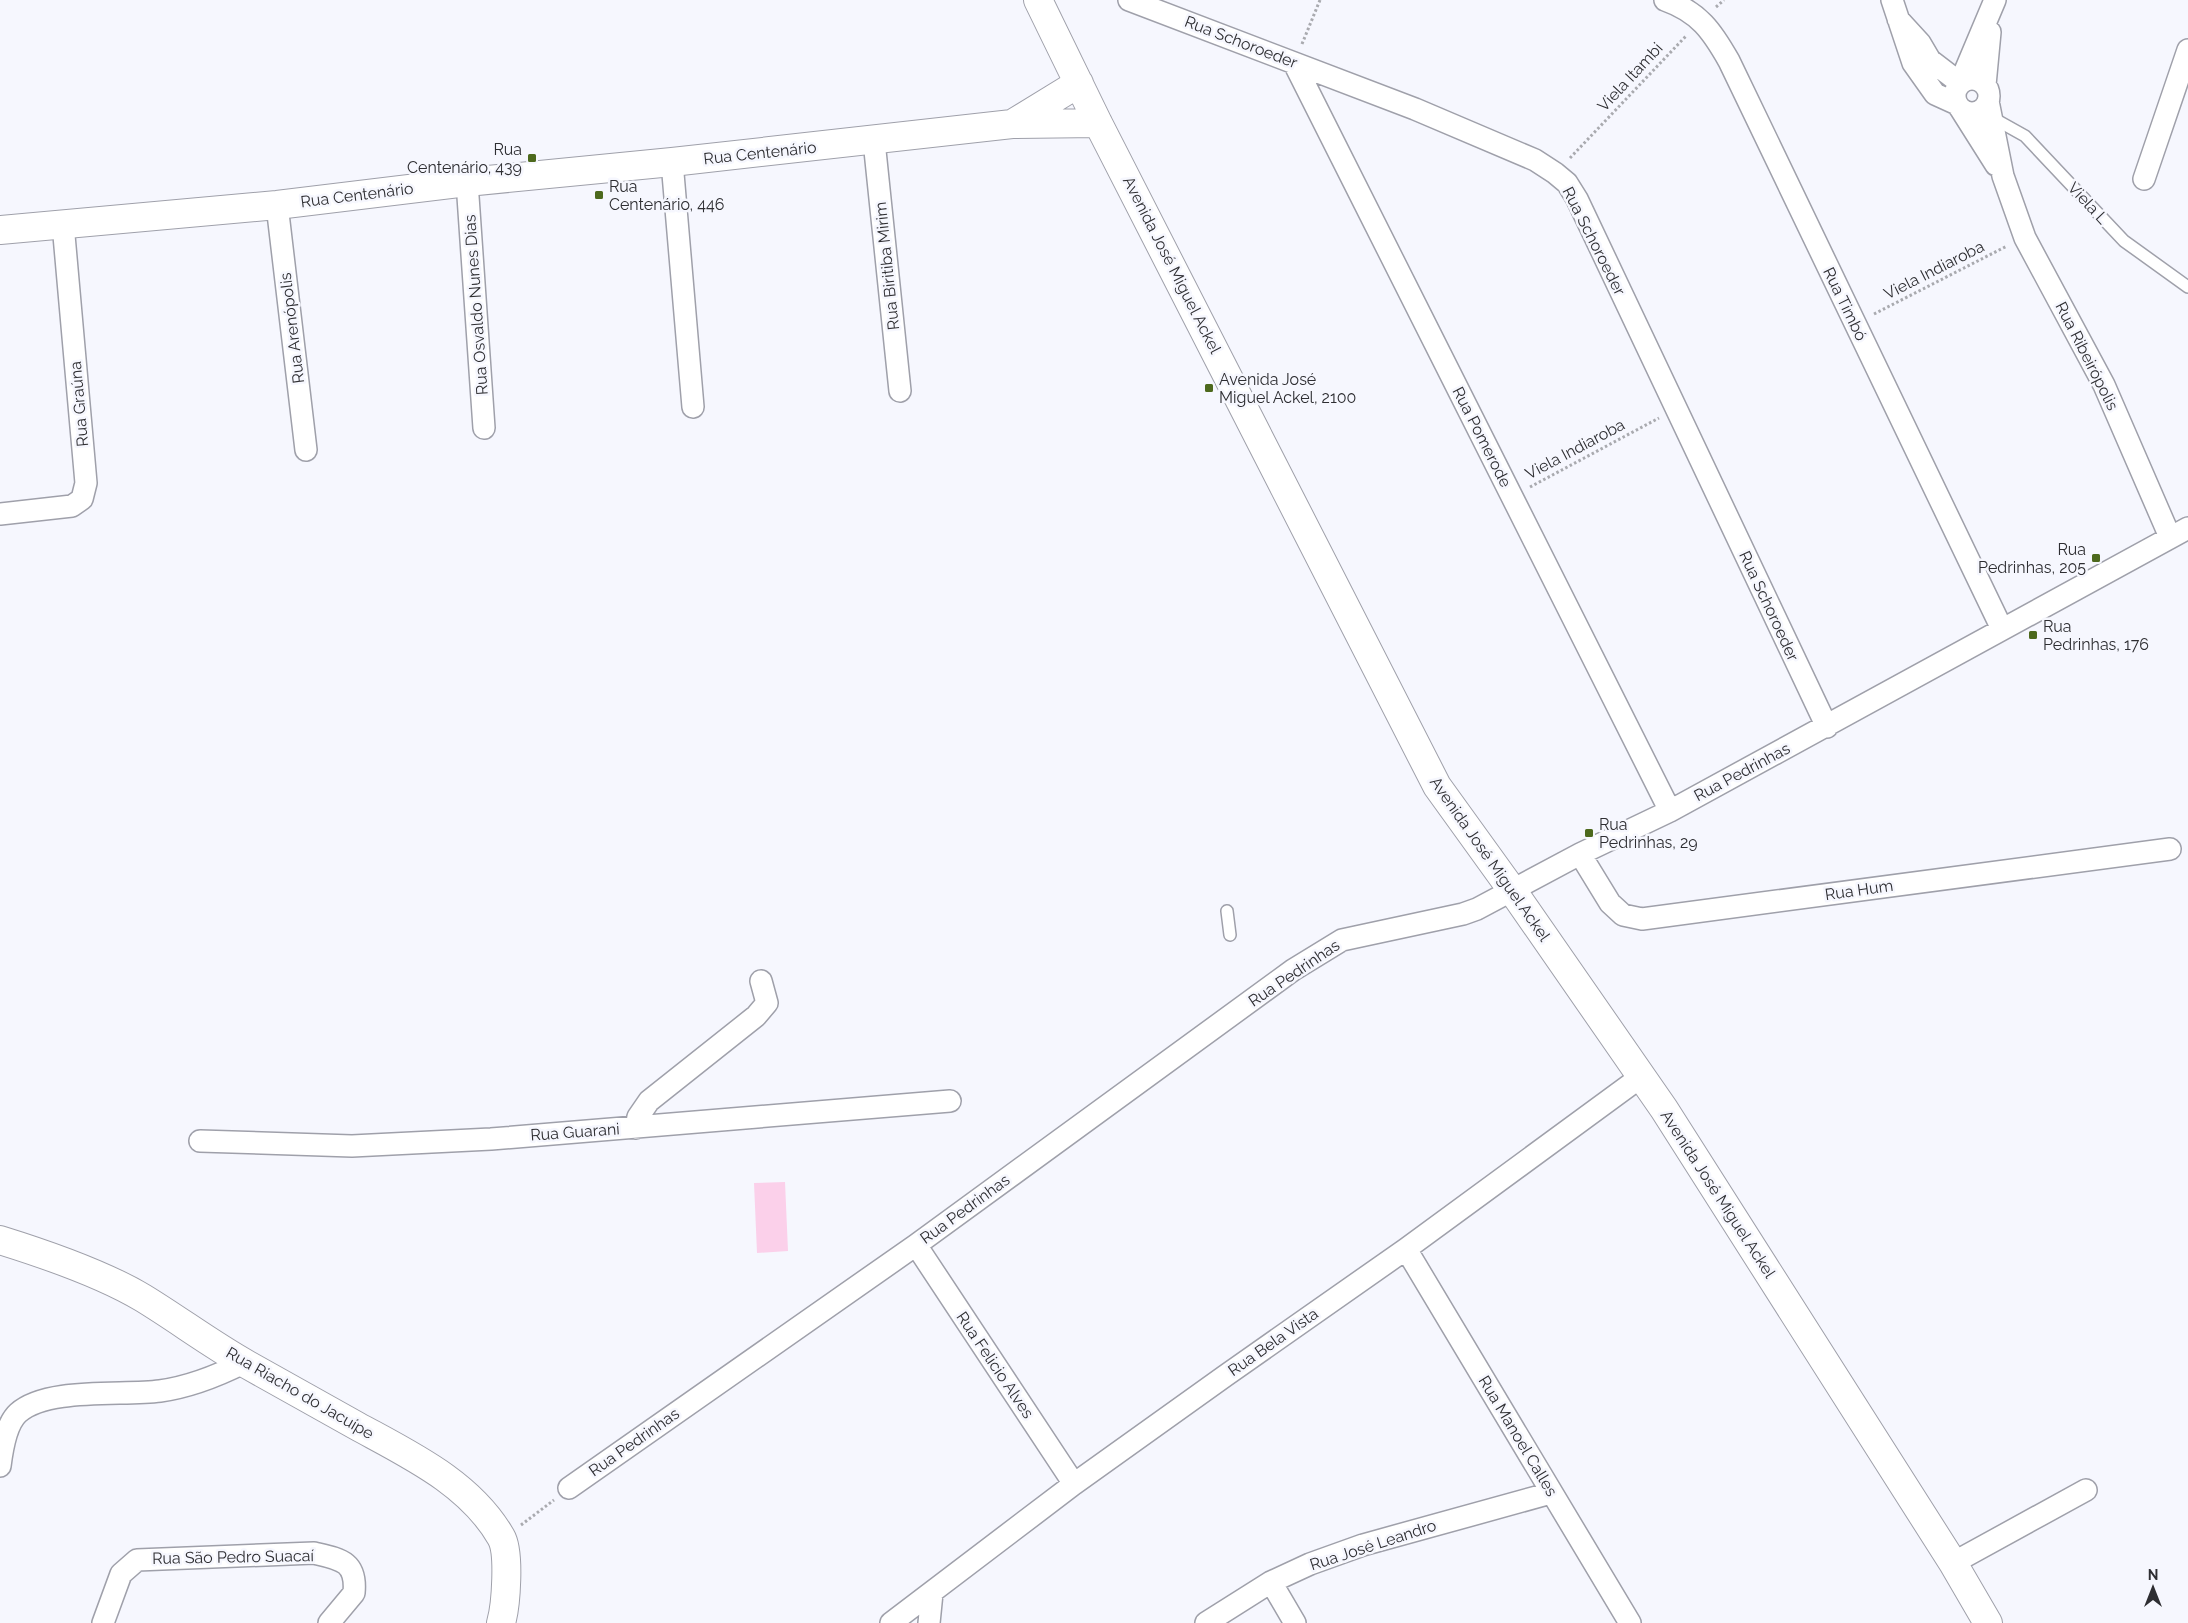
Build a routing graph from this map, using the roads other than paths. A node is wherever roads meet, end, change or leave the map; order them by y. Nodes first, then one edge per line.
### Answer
1 (1038, 0) edge
2 (1129, 0) edge
3 (1665, 0) edge
4 (1993, 6) edge
5 (1895, 10) edge
6 (2188, 50) edge
7 (1294, 62) junction
8 (1079, 83) junction
9 (1960, 83) junction
10 (1988, 101) junction
11 (1959, 106) junction
12 (1098, 123) junction
13 (1012, 124) junction
14 (874, 140) junction
15 (672, 162) junction
16 (2003, 176) junction
17 (2144, 179) dead end
18 (467, 182) junction
19 (277, 205) junction
20 (62, 224) junction
21 (0, 230) edge
22 (2188, 287) edge
23 (900, 391) dead end
24 (693, 407) dead end
25 (484, 428) dead end
26 (306, 450) dead end
27 (0, 514) edge
28 (2179, 532) edge
29 (2002, 629) junction
30 (1827, 727) junction
31 (1670, 811) junction
32 (2170, 849) dead end
33 (1580, 854) junction
34 (1512, 890) junction
35 (1227, 911) dead end
36 (1230, 935) dead end
37 (761, 981) dead end
38 (1642, 1076) junction
39 (950, 1101) dead end
40 (636, 1128) junction
41 (200, 1141) dead end
42 (0, 1240) edge
43 (916, 1245) junction
44 (1406, 1249) junction
45 (243, 1363) junction
46 (0, 1466) edge
47 (1074, 1484) junction
48 (569, 1488) road end
49 (2086, 1490) dead end
50 (1551, 1492) junction
51 (1953, 1563) junction
52 (1271, 1582) junction
53 (932, 1593) junction
54 (103, 1623) edge
55 (329, 1623) edge
56 (501, 1623) edge
57 (891, 1623) edge
58 (929, 1623) edge
59 (1206, 1623) edge
60 (1295, 1623) edge
61 (1630, 1623) edge
62 (1988, 1623) edge

1 - 8 street, Avenida José Miguel Ackel
2 - 7 street, Rua Schoroeder
3 - 29 street, Rua Timbó
4 - 9 street
4 - 10 street, Rua Ribeirópolis
5 - 9 street
5 - 11 street
6 - 17 street
7 - 30 street, Rua Schoroeder
7 - 31 street, Rua Pomerode
8 - 12 street, Avenida José Miguel Ackel
8 - 13 street, Rua Centenário
9 - 10 street
9 - 11 street
10 - 11 street
10 - 16 street, Rua Ribeirópolis
10 - 22 lane, Viela L
11 - 16 street, Rua Ribeirópolis
12 - 13 street, Rua Centenário
12 - 34 street, Avenida José Miguel Ackel
13 - 14 street, Rua Centenário
14 - 15 street, Rua Centenário
14 - 23 street, Rua Biritiba Mirim
15 - 18 street, Rua Centenário
15 - 24 street
16 - 28 street, Rua Ribeirópolis
18 - 19 street, Rua Centenário
18 - 25 street, Rua Osvaldo Nunes Dias
19 - 20 street, Rua Centenário
19 - 26 street, Rua Arenópolis
20 - 21 street, Rua Centenário
20 - 27 street, Rua Graúna
28 - 29 street, Rua Pedrinhas
29 - 30 street, Rua Pedrinhas
30 - 31 street, Rua Pedrinhas
31 - 33 street, Rua Pedrinhas
32 - 33 street, Rua Hum
33 - 34 street, Rua Pedrinhas
34 - 38 street, Avenida José Miguel Ackel
34 - 43 street, Rua Pedrinhas
35 - 36 lane
37 - 40 street
38 - 44 street, Rua Bela Vista
38 - 51 street, Avenida José Miguel Ackel
39 - 40 street, Rua Guarani
40 - 41 street, Rua Guarani
42 - 45 street, Rua Riacho do Jacuípe
43 - 47 street, Rua Felicio Alves
43 - 48 street, Rua Pedrinhas
44 - 47 street, Rua Bela Vista
44 - 50 street, Rua Manoel Calles
45 - 46 street
45 - 56 street, Rua Riacho do Jacuípe
47 - 53 street, Rua Bela Vista
49 - 51 street
50 - 52 street, Rua José Leandro
50 - 61 street, Rua Manoel Calles
51 - 62 street, Avenida José Miguel Ackel
52 - 59 street, Rua José Leandro
52 - 60 street
53 - 57 street, Rua Bela Vista
53 - 58 street
54 - 55 street, Rua São Pedro Suacaí

